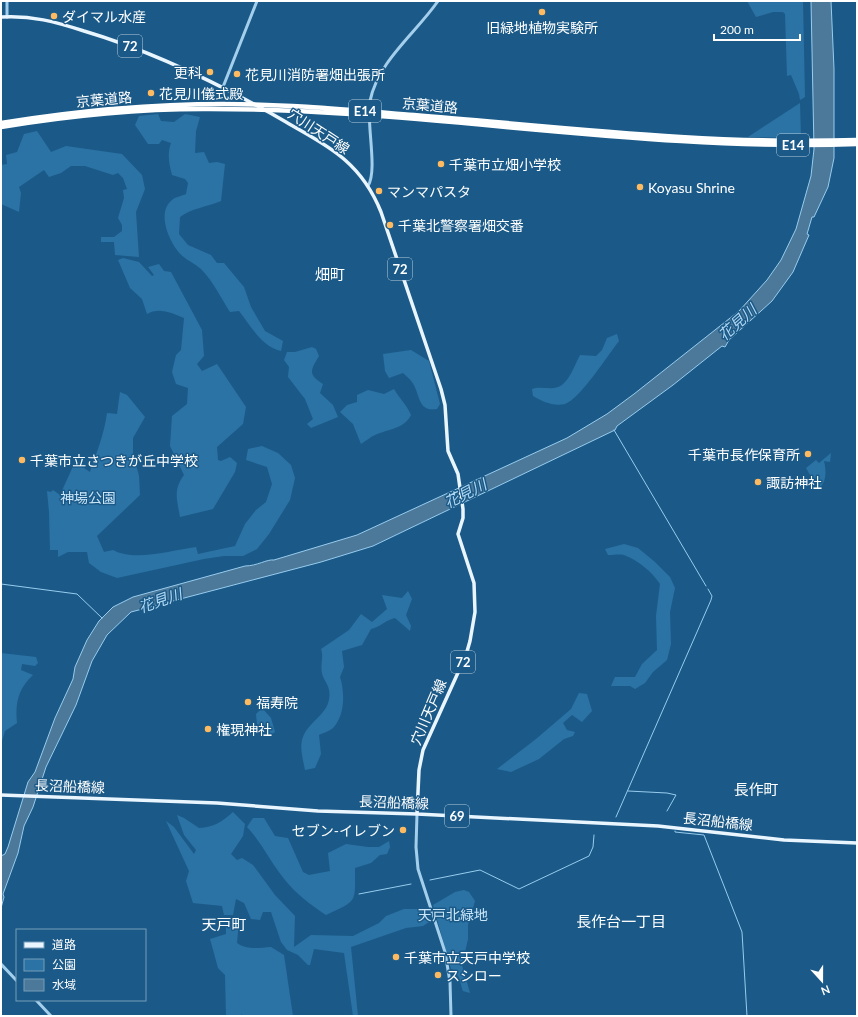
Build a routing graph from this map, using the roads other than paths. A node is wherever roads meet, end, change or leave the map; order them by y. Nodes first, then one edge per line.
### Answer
1 (7, 1) edge
2 (257, 1) edge
3 (438, 1) edge
4 (1, 17) edge
5 (7, 17) junction
6 (223, 87) junction
7 (1, 123) edge
8 (1, 127) edge
9 (730, 141) junction
10 (856, 142) edge
11 (368, 186) junction
12 (1, 795) edge
13 (417, 814) junction
14 (857, 843) edge
15 (1, 964) edge
16 (16, 980) edge
17 (37, 1001) edge
18 (51, 1016) edge
19 (451, 1016) edge

1 - 5 street
2 - 6 street
3 - 11 street
4 - 5 main road, 穴川天戸線 / 72
5 - 6 main road, 穴川天戸線 / 72
6 - 11 main road, 穴川天戸線 / 72
7 - 9 highway, 京葉道路 / E14
8 - 9 highway, 京葉道路 / E14
9 - 10 highway, 京葉道路 / E14
11 - 13 main road, 穴川天戸線 / 72
12 - 13 main road, 長沼船橋線 / 69
13 - 14 main road, 長沼船橋線 / 69
13 - 19 street
15 - 16 street
17 - 18 street

